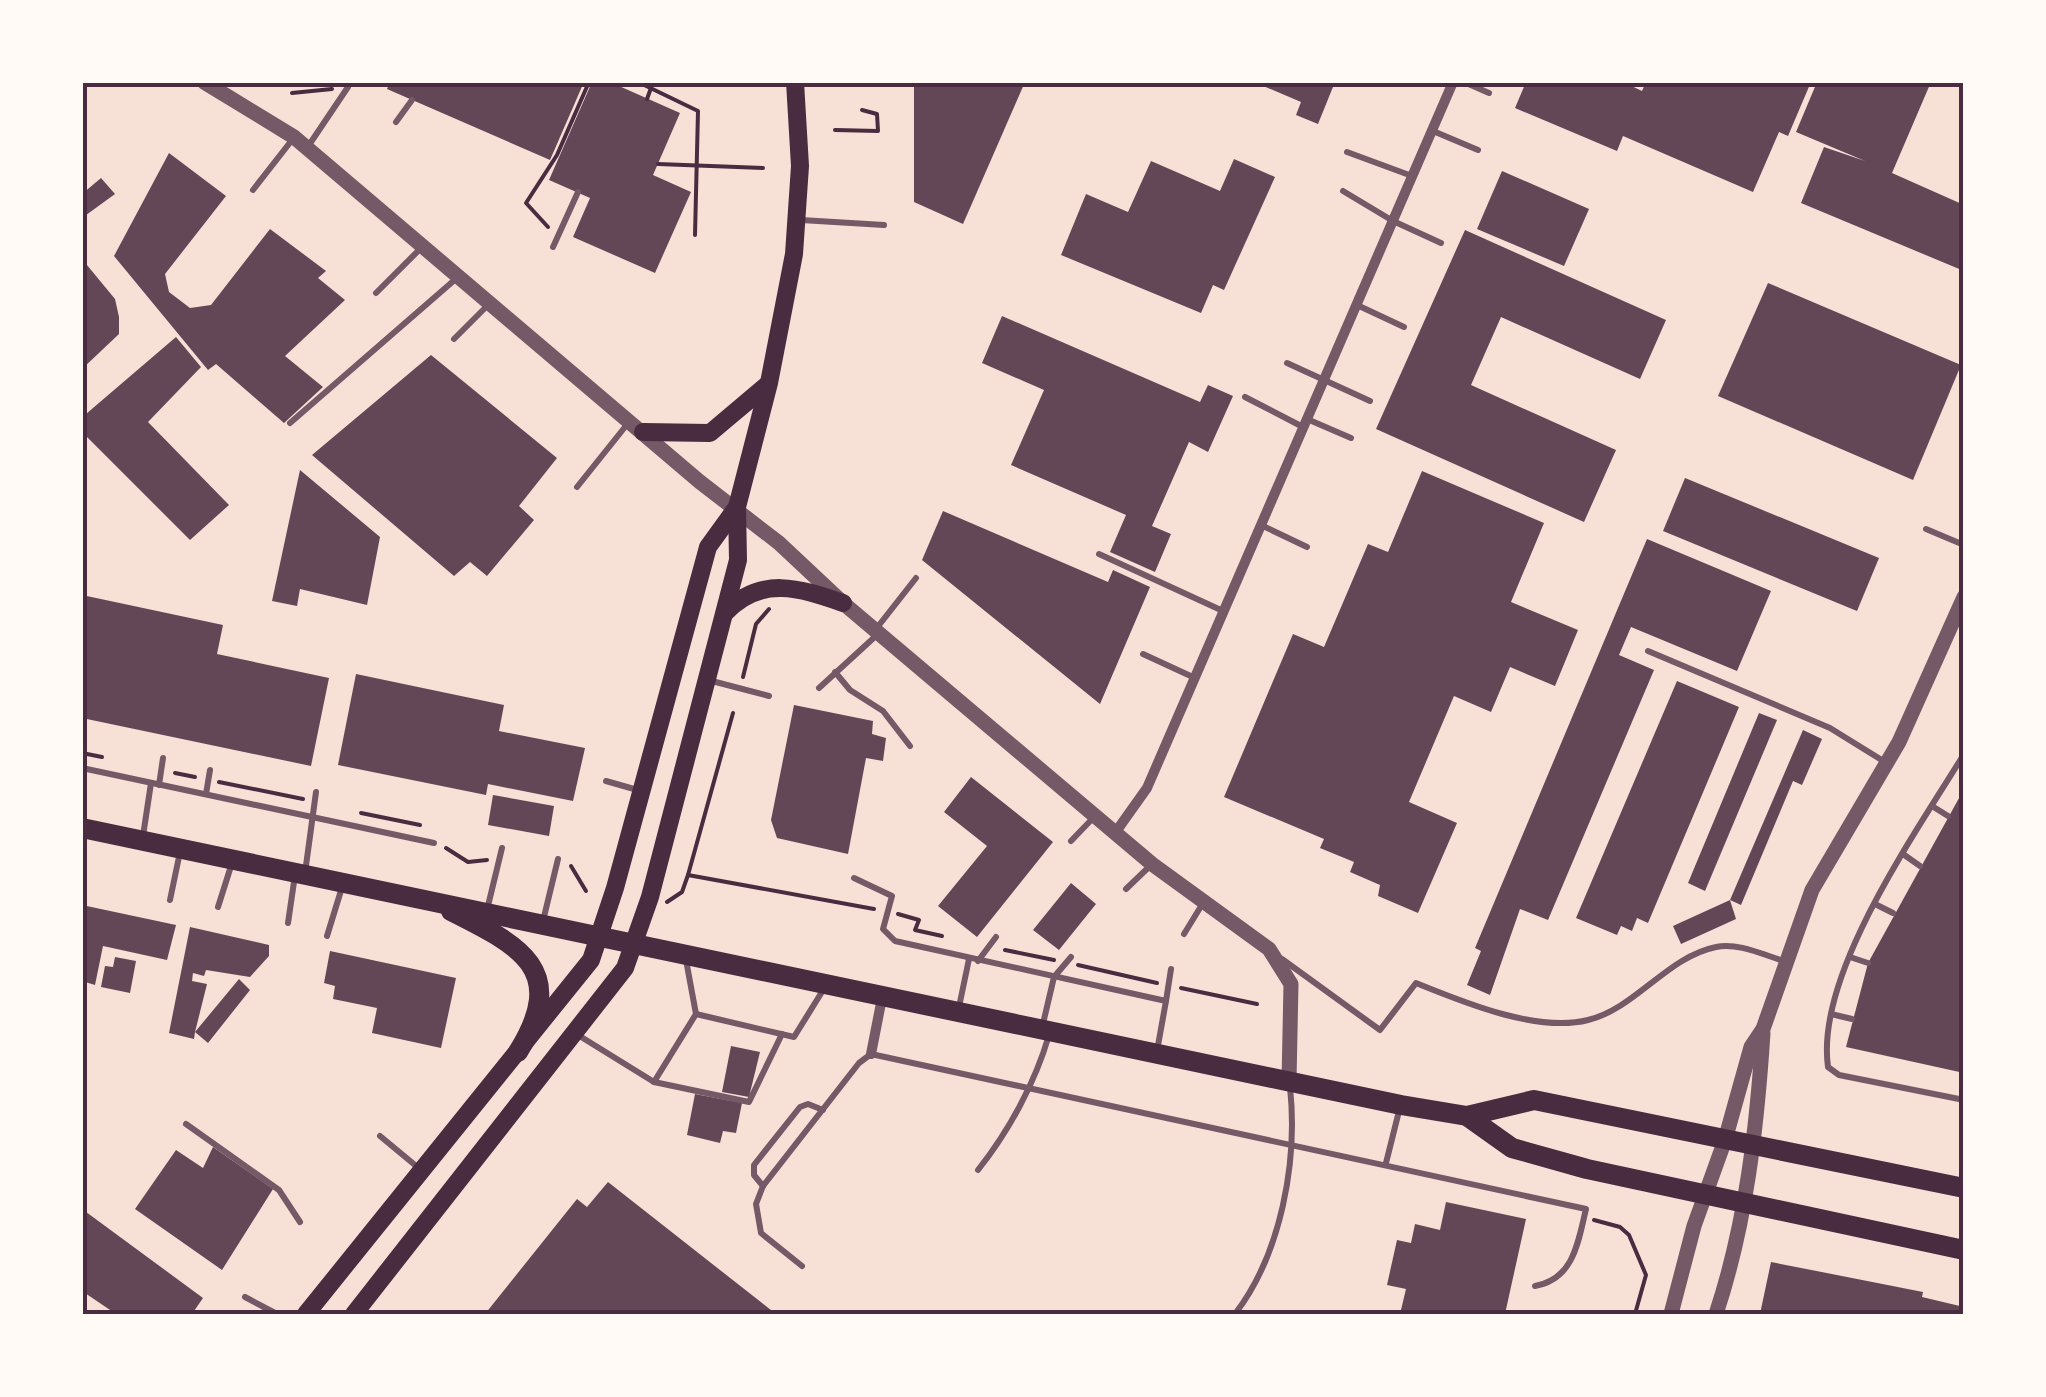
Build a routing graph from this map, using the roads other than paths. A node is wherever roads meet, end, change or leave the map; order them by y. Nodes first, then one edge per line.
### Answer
1 (204, 82) edge
2 (795, 82) edge
3 (1453, 82) edge
4 (1464, 82) edge
5 (348, 87) road end
6 (1490, 93) dead end
7 (412, 100) dead end
8 (396, 122) dead end
9 (1432, 130) junction
10 (294, 137) junction
11 (307, 149) junction
12 (1478, 150) dead end
13 (1347, 152) dead end
14 (1412, 176) junction
15 (254, 190) dead end
16 (1343, 191) dead end
17 (578, 192) dead end
18 (798, 220) junction
19 (1393, 222) junction
20 (884, 225) dead end
21 (1441, 243) dead end
22 (422, 247) junction
23 (553, 247) dead end
24 (458, 277) junction
25 (376, 293) dead end
26 (490, 303) junction
27 (1357, 305) junction
28 (1404, 327) dead end
29 (454, 339) dead end
30 (1287, 364) dead end
31 (1324, 380) junction
32 (769, 383) junction
33 (1244, 397) dead end
34 (1370, 401) dead end
35 (1305, 422) junction
36 (290, 423) dead end
37 (636, 426) junction
38 (1352, 438) dead end
39 (576, 487) dead end
40 (736, 507) junction
41 (1261, 525) junction
42 (1926, 529) dead end
43 (1964, 544) edge
44 (1307, 547) dead end
45 (1099, 554) dead end
46 (916, 578) dead end
47 (1964, 597) edge
48 (843, 603) junction
49 (1223, 612) junction
50 (725, 613) junction
51 (877, 632) junction
52 (1648, 651) dead end
53 (1143, 654) dead end
54 (835, 672) junction
55 (1194, 678) junction
56 (707, 680) junction
57 (819, 688) dead end
58 (769, 696) dead end
59 (910, 746) dead end
60 (1963, 756) edge
61 (164, 758) dead end
62 (1886, 762) junction
63 (82, 768) edge
64 (210, 770) dead end
65 (606, 781) dead end
66 (155, 784) junction
67 (642, 791) junction
68 (316, 792) dead end
69 (206, 794) junction
70 (1932, 806) junction
71 (1094, 816) junction
72 (1948, 816) dead end
73 (312, 818) junction
74 (83, 831) edge
75 (1115, 833) junction
76 (142, 840) junction
77 (1070, 840) dead end
78 (433, 842) road end
79 (502, 848) dead end
80 (181, 849) junction
81 (1903, 854) junction
82 (558, 859) dead end
83 (232, 860) junction
84 (1152, 864) junction
85 (1920, 866) dead end
86 (300, 874) junction
87 (854, 878) dead end
88 (343, 882) junction
89 (1126, 889) dead end
90 (170, 900) dead end
91 (427, 900) junction
92 (1204, 902) junction
93 (1875, 904) junction
94 (218, 907) dead end
95 (488, 910) junction
96 (1893, 913) dead end
97 (542, 922) junction
98 (288, 923) dead end
99 (1184, 934) dead end
100 (602, 935) junction
101 (327, 936) dead end
102 (996, 937) dead end
103 (636, 944) junction
104 (1269, 949) junction
105 (685, 956) junction
106 (1850, 956) junction
107 (1072, 958) dead end
108 (974, 960) junction
109 (1786, 961) junction
110 (1868, 963) dead end
111 (1170, 969) dead end
112 (1054, 977) junction
113 (826, 986) junction
114 (882, 998) junction
115 (1166, 1001) junction
116 (696, 1014) junction
117 (958, 1014) junction
118 (1831, 1014) junction
119 (1852, 1019) dead end
120 (1763, 1028) junction
121 (1046, 1033) junction
122 (578, 1034) junction
123 (782, 1034) junction
124 (518, 1052) junction
125 (871, 1054) junction
126 (1156, 1054) junction
127 (1289, 1081) junction
128 (654, 1082) junction
129 (1027, 1088) junction
130 (1964, 1100) edge
131 (1401, 1105) junction
132 (823, 1110) junction
133 (1467, 1116) junction
134 (186, 1124) dead end
135 (380, 1136) dead end
136 (1726, 1140) junction
137 (1292, 1145) junction
138 (1750, 1146) junction
139 (1386, 1164) junction
140 (978, 1170) dead end
141 (422, 1171) junction
142 (763, 1186) junction
143 (1964, 1188) edge
144 (1707, 1195) junction
145 (1744, 1204) junction
146 (300, 1222) dead end
147 (1964, 1250) edge
148 (802, 1266) dead end
149 (1535, 1286) dead end
150 (245, 1296) dead end
151 (278, 1314) edge
152 (306, 1314) edge
153 (354, 1314) edge
154 (1235, 1314) edge
155 (1671, 1314) edge
156 (1716, 1314) edge

1 - 10 street
2 - 18 main road
3 - 9 street
4 - 6 lane
5 - 11 lane
7 - 8 lane
9 - 12 lane
9 - 14 street
10 - 11 street
10 - 15 lane
11 - 22 street
13 - 14 lane
14 - 19 street
16 - 19 lane
17 - 23 lane
18 - 20 lane
18 - 32 main road
19 - 21 lane
19 - 27 street
22 - 24 street
22 - 25 lane
24 - 26 street
24 - 36 lane
26 - 29 lane
26 - 37 street
27 - 28 lane
27 - 31 street
30 - 31 lane
31 - 34 lane
31 - 35 street
32 - 37 main road
32 - 40 main road
33 - 35 lane
35 - 38 lane
35 - 41 street
37 - 39 lane
37 - 40 street
40 - 48 street
40 - 50 main road
40 - 67 main road
41 - 44 lane
41 - 49 street
42 - 43 lane
45 - 49 lane
46 - 51 lane
47 - 62 street
48 - 50 main road
48 - 51 street
49 - 55 street
50 - 56 main road
51 - 54 lane
51 - 71 street
52 - 62 lane
53 - 55 lane
54 - 57 lane
54 - 59 lane
55 - 75 street
56 - 58 lane
56 - 103 main road
60 - 70 lane
61 - 66 lane
62 - 109 street
63 - 66 lane
64 - 69 lane
65 - 67 lane
66 - 69 lane
66 - 76 lane
67 - 100 main road
68 - 73 lane
69 - 73 lane
70 - 72 lane
70 - 81 lane
71 - 75 street
71 - 77 lane
73 - 78 lane
73 - 86 lane
74 - 76 main road
75 - 84 street
76 - 80 main road
79 - 95 lane
80 - 83 main road
80 - 90 lane
81 - 85 lane
81 - 93 lane
82 - 97 lane
83 - 86 main road
83 - 94 lane
84 - 89 lane
84 - 92 street
86 - 88 main road
86 - 98 lane
87 - 108 lane
88 - 91 main road
88 - 101 lane
91 - 95 main road
91 - 124 main road
92 - 99 lane
92 - 104 street
93 - 96 lane
93 - 106 lane
95 - 97 main road
97 - 100 main road
100 - 103 main road
100 - 124 main road
102 - 108 lane
103 - 105 main road
103 - 122 main road
104 - 109 lane
104 - 127 street
105 - 113 main road
105 - 116 lane
106 - 110 lane
106 - 118 lane
107 - 112 lane
108 - 112 lane
108 - 117 lane
109 - 120 street
111 - 115 lane
112 - 115 lane
112 - 121 lane
113 - 114 main road
113 - 123 lane
114 - 117 main road
114 - 125 street
115 - 126 lane
116 - 123 lane
116 - 128 lane
117 - 121 main road
118 - 119 lane
118 - 130 lane
120 - 136 street
120 - 138 street
121 - 126 main road
121 - 129 lane
122 - 128 lane
122 - 153 main road
123 - 128 lane
124 - 141 main road
125 - 129 lane
125 - 132 lane
126 - 127 main road
127 - 131 main road
127 - 137 lane
129 - 137 lane
129 - 140 lane
131 - 133 main road
131 - 139 lane
132 - 142 lane
132 - 142 lane
133 - 136 main road
133 - 144 main road
134 - 146 lane
135 - 141 lane
136 - 138 main road
136 - 144 street
137 - 139 lane
137 - 154 lane
138 - 143 main road
138 - 145 street
139 - 149 lane
141 - 152 main road
142 - 148 lane
144 - 145 main road
144 - 155 street
145 - 147 main road
145 - 156 street
150 - 151 lane

